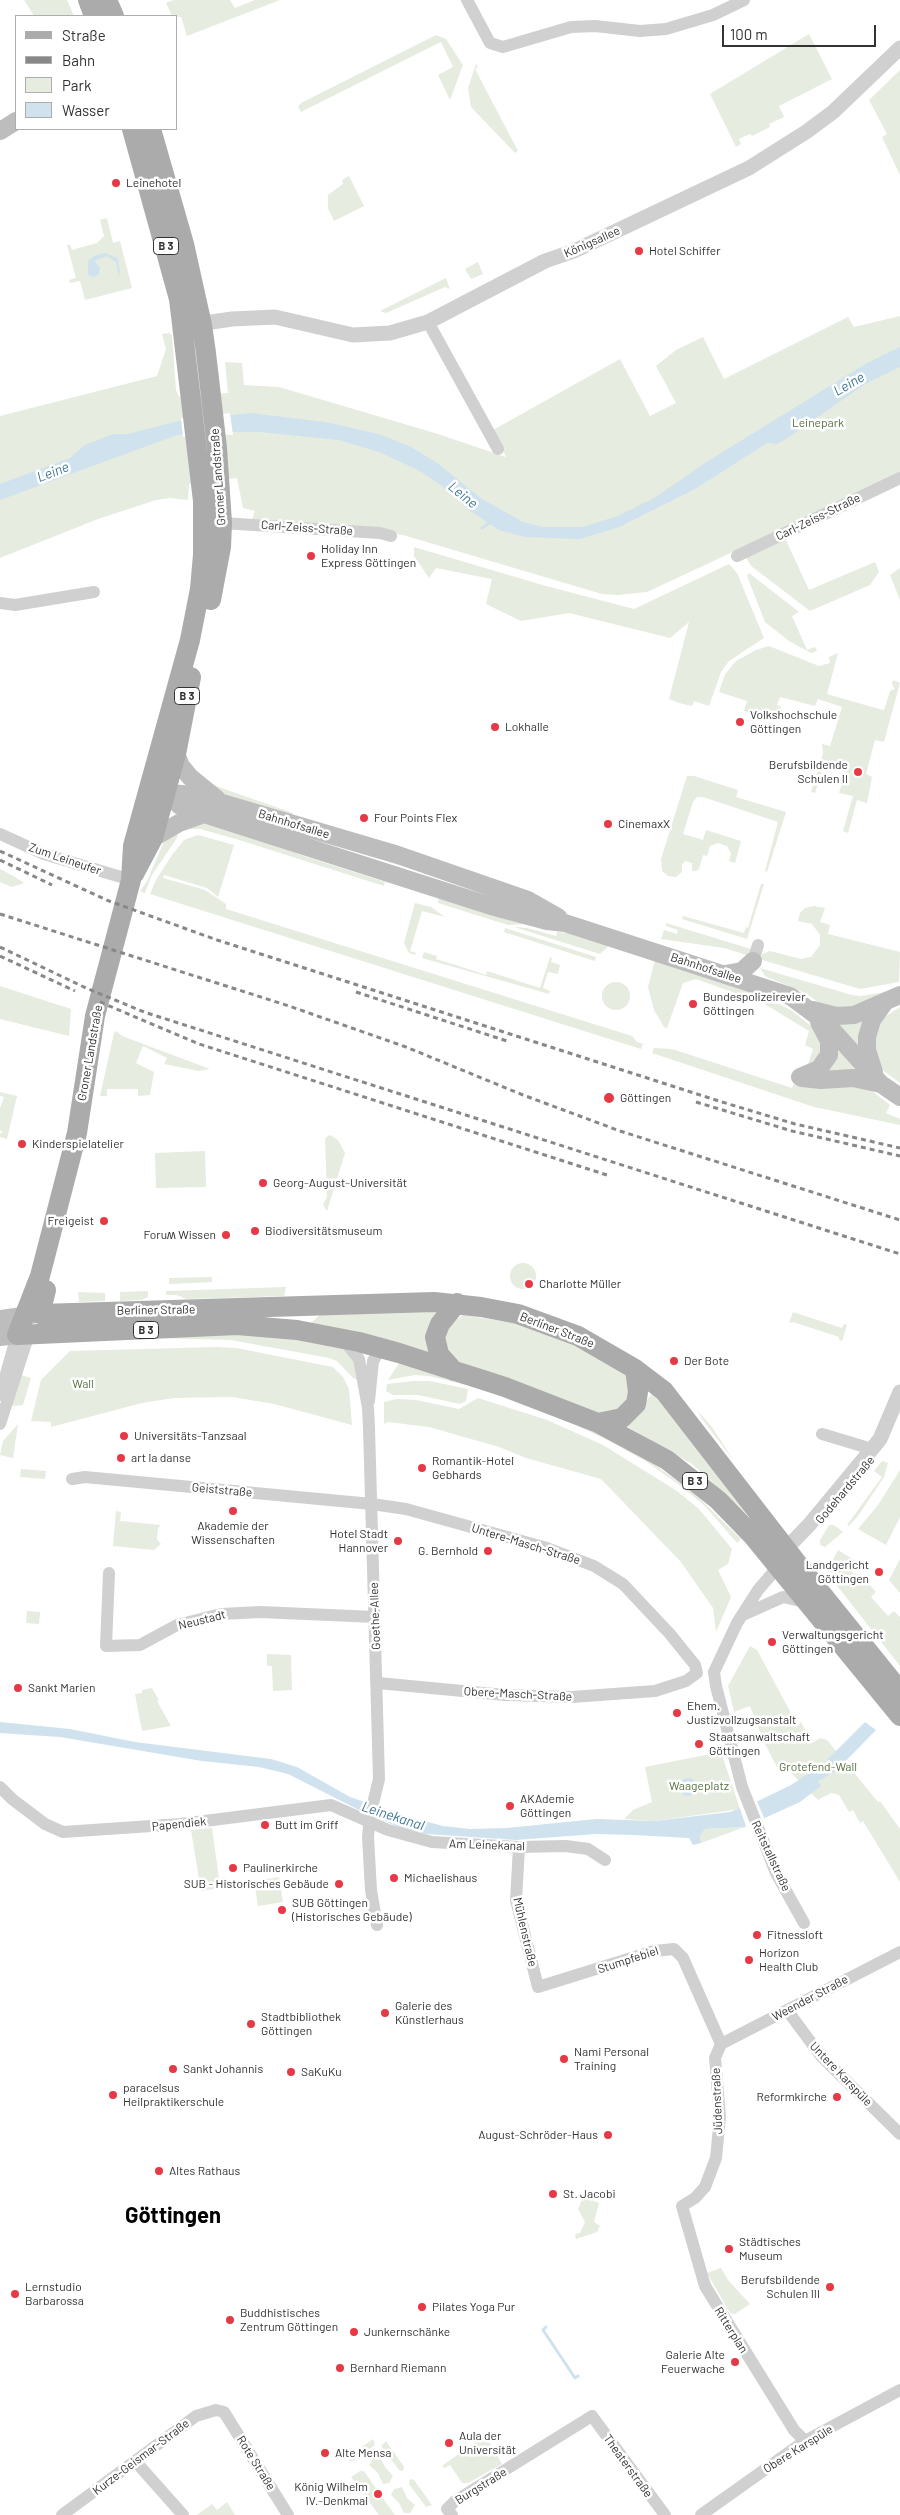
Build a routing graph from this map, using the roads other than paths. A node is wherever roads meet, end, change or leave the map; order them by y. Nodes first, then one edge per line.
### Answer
1 (467, 0) edge
2 (744, 0) edge
3 (95, 9) edge
4 (111, 15) edge
5 (899, 51) edge
6 (15, 122) edge
7 (132, 130) edge
8 (151, 130) edge
9 (0, 131) edge
10 (428, 322) junction
11 (193, 324) junction
12 (498, 449) dead end
13 (900, 478) edge
14 (211, 489) junction
15 (222, 524) junction
16 (391, 536) dead end
17 (737, 556) dead end
18 (94, 592) dead end
19 (0, 603) edge
20 (176, 754) junction
21 (157, 791) junction
22 (222, 803) junction
23 (204, 814) junction
24 (0, 834) edge
25 (153, 838) junction
26 (421, 864) junction
27 (131, 880) junction
28 (414, 881) junction
29 (565, 923) junction
30 (724, 974) junction
31 (767, 988) junction
32 (893, 998) edge
33 (810, 1010) junction
34 (881, 1084) junction
35 (900, 1097) edge
36 (457, 1303) junction
37 (0, 1319) edge
38 (22, 1327) edge
39 (343, 1339) junction
40 (381, 1348) junction
41 (635, 1369) junction
42 (456, 1372) junction
43 (0, 1395) edge
44 (898, 1398) edge
45 (368, 1408) junction
46 (598, 1423) junction
47 (0, 1424) edge
48 (822, 1434) dead end
49 (872, 1449) junction
50 (72, 1479) dead end
51 (372, 1504) junction
52 (781, 1558) junction
53 (109, 1573) dead end
54 (806, 1603) junction
55 (375, 1617) junction
56 (741, 1618) junction
57 (714, 1676) junction
58 (686, 1682) junction
59 (378, 1683) junction
60 (900, 1691) edge
61 (900, 1716) edge
62 (0, 1787) edge
63 (371, 1814) junction
64 (519, 1847) junction
65 (605, 1860) dead end
66 (804, 1923) dead end
67 (377, 1925) dead end
68 (900, 1952) edge
69 (538, 1987) joint
70 (787, 2010) junction
71 (721, 2044) junction
72 (900, 2134) edge
73 (682, 2206) joint
74 (900, 2390) edge
75 (224, 2412) joint
76 (592, 2416) joint
77 (805, 2441) junction
78 (136, 2462) junction
79 (450, 2512) edge
80 (62, 2515) edge
81 (184, 2515) edge
82 (288, 2515) edge
83 (665, 2515) edge
84 (701, 2515) edge

1 - 2 street
3 - 4 main road
5 - 10 street, Königsallee
6 - 9 main road
7 - 11 main road, Groner Landstraße / B 3
8 - 11 main road, Groner Landstraße / B 3
10 - 11 street, Königsallee
10 - 12 street
11 - 14 main road, Groner Landstraße / B 3
11 - 14 main road, Groner Landstraße / B 3
13 - 17 street, Carl-Zeiss-Straße
14 - 15 main road, Groner Landstraße / B 3
14 - 21 main road, Groner Landstraße / B 3
15 - 16 street, Carl-Zeiss-Straße
15 - 20 main road, Groner Landstraße / B 3
18 - 19 street
20 - 21 main road, Groner Landstraße / B 3
20 - 22 main road
21 - 22 main road, Bahnhofsallee
21 - 23 main road, Bahnhofsallee
21 - 25 main road, Groner Landstraße / B 3
21 - 27 main road, Groner Landstraße / B 3
22 - 26 main road, Bahnhofsallee
23 - 25 main road
23 - 28 main road, Bahnhofsallee
24 - 27 street, Zum Leineufer
25 - 27 main road, Groner Landstraße / B 3
26 - 28 main road
26 - 29 main road, Bahnhofsallee
27 - 38 main road, Groner Landstraße / B 3
28 - 29 main road, Bahnhofsallee
29 - 30 main road, Bahnhofsallee
30 - 31 main road, Bahnhofsallee
30 - 31 main road
31 - 33 main road, Bahnhofsallee
32 - 33 main road
32 - 34 main road
33 - 34 main road, Bahnhofsallee
33 - 34 main road
34 - 35 main road, Bahnhofsallee
36 - 38 main road, Berliner Straße / B 3
36 - 41 main road, Berliner Straße / B 3
36 - 42 main road
37 - 38 main road
38 - 39 main road, Berliner Straße / B 3
38 - 43 street
38 - 47 street
39 - 40 main road, Berliner Straße / B 3
39 - 45 street, Goethe-Allee
40 - 42 main road, Berliner Straße / B 3
40 - 45 street, Goethe-Allee
41 - 46 main road
41 - 52 main road, Berliner Straße / B 3
42 - 46 main road, Berliner Straße / B 3
44 - 49 street, Godehardstraße
44 - 52 street, Godehardstraße
45 - 51 street, Goethe-Allee
46 - 52 main road, Berliner Straße / B 3
48 - 49 street
49 - 52 street, Godehardstraße
50 - 51 street, Geiststraße
51 - 55 street, Goethe-Allee
51 - 58 street, Untere-Masch-Straße
52 - 54 main road, Berliner Straße / B 3
52 - 56 street
52 - 60 main road, Berliner Straße / B 3
53 - 55 street, Neustadt
54 - 56 street
54 - 61 main road, Berliner Straße / B 3
55 - 59 street, Goethe-Allee
56 - 57 street
57 - 58 street, Obere-Masch-Straße
57 - 66 street, Reitstallstraße
58 - 59 street, Obere-Masch-Straße
59 - 63 street, Goethe-Allee
62 - 63 street, Papendiek
63 - 64 street, Am Leinekanal
63 - 67 street, Goethe-Allee
64 - 65 street, Am Leinekanal
64 - 69 street, Mühlenstraße
68 - 70 street, Weender Straße
69 - 71 street, Stumpfebiel
70 - 71 street, Weender Straße
70 - 72 street, Untere Karspüle
71 - 73 street, Jüdenstraße
73 - 77 street, Ritterplan
74 - 77 street, Obere Karspüle
75 - 78 street, Kurze-Geismar-Straße
75 - 82 street, Rote Straße
76 - 79 street, Burgstraße
76 - 83 street, Theaterstraße
77 - 84 street, Obere Karspüle
78 - 80 street, Kurze-Geismar-Straße
78 - 81 street

